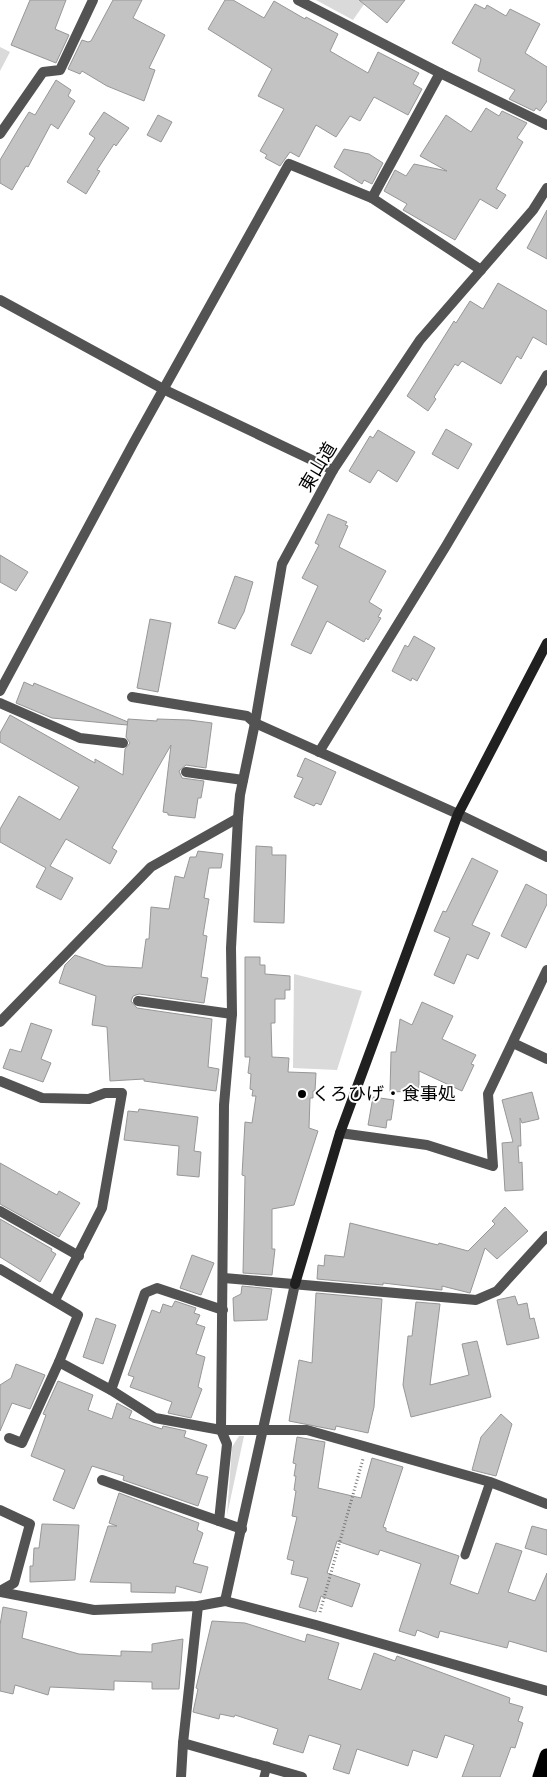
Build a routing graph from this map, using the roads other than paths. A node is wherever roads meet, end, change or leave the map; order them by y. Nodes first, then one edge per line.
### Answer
1 (93, 0) edge
2 (298, 0) edge
3 (440, 74) junction
4 (547, 125) edge
5 (0, 134) edge
6 (547, 188) edge
7 (372, 198) junction
8 (481, 270) junction
9 (0, 300) edge
10 (547, 375) edge
11 (165, 390) junction
12 (333, 470) junction
13 (547, 643) edge
14 (0, 691) edge
15 (132, 696) dead end
16 (0, 703) edge
17 (255, 723) junction
18 (123, 743) dead end
19 (319, 752) junction
20 (186, 772) dead end
21 (243, 780) junction
22 (458, 814) junction
23 (238, 818) junction
24 (547, 857) edge
25 (547, 970) edge
26 (138, 1001) dead end
27 (232, 1014) junction
28 (2, 1016) edge
29 (513, 1043) junction
30 (547, 1059) edge
31 (0, 1081) edge
32 (340, 1133) junction
33 (0, 1210) edge
34 (547, 1236) edge
35 (79, 1256) junction
36 (0, 1269) edge
37 (224, 1278) junction
38 (295, 1284) junction
39 (56, 1300) junction
40 (223, 1310) junction
41 (59, 1362) junction
42 (112, 1390) junction
43 (221, 1430) junction
44 (264, 1430) junction
45 (9, 1438) dead end
46 (102, 1480) dead end
47 (490, 1482) junction
48 (547, 1504) edge
49 (0, 1510) edge
50 (219, 1521) junction
51 (242, 1529) junction
52 (465, 1555) dead end
53 (0, 1591) edge
54 (225, 1601) junction
55 (198, 1606) junction
56 (547, 1691) edge
57 (183, 1743) junction
58 (547, 1756) edge
59 (267, 1766) junction
60 (180, 1777) edge
61 (264, 1777) edge
62 (302, 1777) edge
63 (540, 1777) edge

1 - 5 street
2 - 3 street
3 - 4 street
3 - 7 street
6 - 8 street, 東山道
7 - 8 street
7 - 11 street
8 - 12 street, 東山道
9 - 11 street
10 - 19 street
11 - 12 street
11 - 14 street
12 - 17 street, 東山道
13 - 22 street
15 - 17 street
16 - 18 street
17 - 19 street
17 - 21 street, 東山道
19 - 22 street
20 - 21 street
21 - 23 street, 東山道
22 - 24 street
22 - 32 street
23 - 27 street, 東山道
23 - 28 street
25 - 29 street
26 - 27 street
27 - 37 street, 東山道
29 - 30 street
29 - 32 street
31 - 35 street
32 - 38 street
33 - 35 street
34 - 38 street
35 - 39 street
36 - 39 street
37 - 38 street
37 - 40 street, 東山道
38 - 44 street
39 - 41 street
40 - 42 street
40 - 43 street, 東山道
41 - 42 street
41 - 45 street
42 - 43 street
43 - 44 street
43 - 50 street, 東山道
44 - 47 street
44 - 51 street
46 - 50 street
47 - 48 street
47 - 52 lane
49 - 53 street
50 - 51 street
51 - 54 street
53 - 55 street
54 - 55 street
54 - 56 street
55 - 57 street
57 - 59 street
57 - 60 street
58 - 63 highway
59 - 61 lane
59 - 62 street

